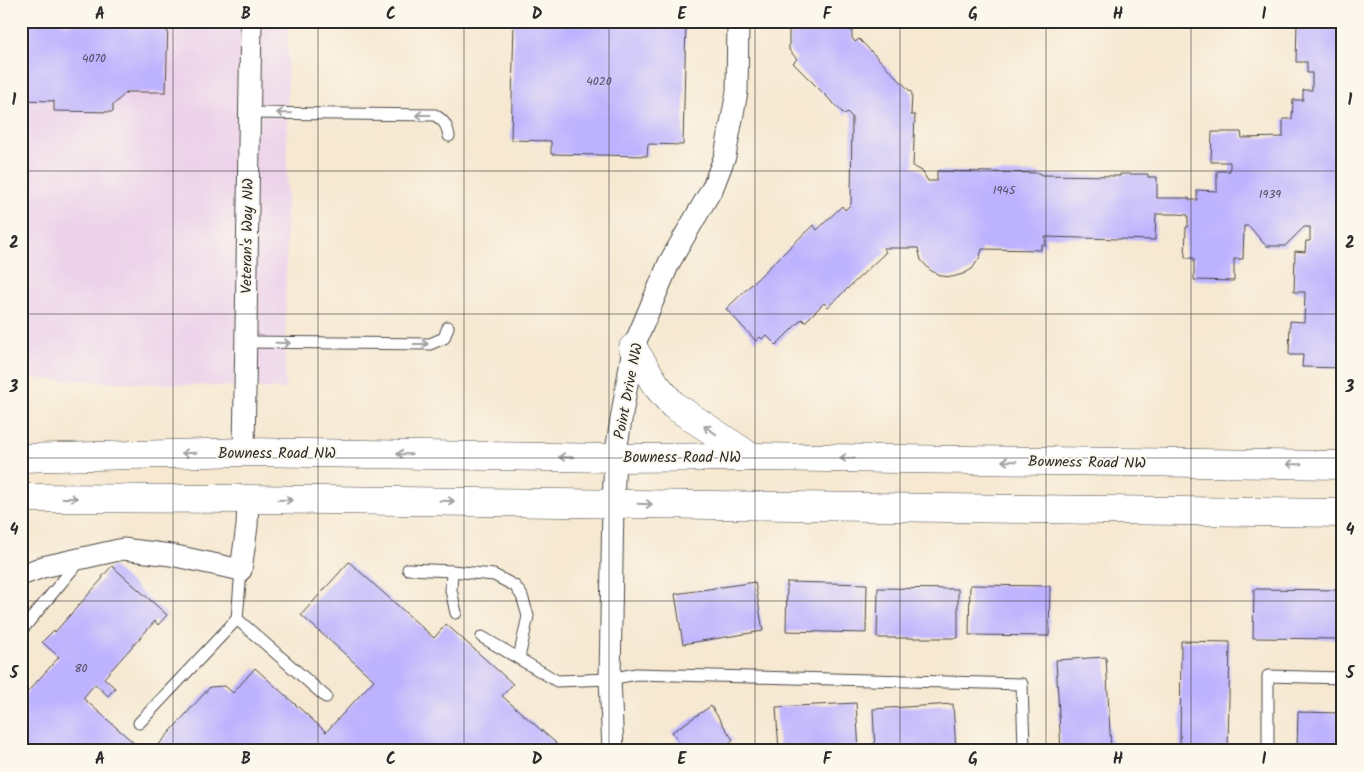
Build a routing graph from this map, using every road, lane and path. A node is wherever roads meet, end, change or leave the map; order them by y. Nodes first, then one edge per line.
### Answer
1 (251, 21) edge
2 (738, 21) edge
3 (250, 113) junction
4 (449, 136) dead end
5 (448, 327) dead end
6 (246, 342) junction
7 (633, 348) junction
8 (244, 452) junction
9 (750, 457) junction
10 (21, 458) edge
11 (615, 458) junction
12 (1343, 465) edge
13 (21, 498) edge
14 (248, 499) junction
15 (613, 503) junction
16 (1343, 513) edge
17 (81, 559) junction
18 (408, 569) dead end
19 (241, 570) junction
20 (452, 571) junction
21 (21, 575) edge
22 (456, 613) dead end
23 (237, 619) junction
24 (21, 631) edge
25 (482, 637) dead end
26 (519, 658) junction
27 (1343, 678) edge
28 (610, 679) junction
29 (326, 697) dead end
30 (139, 723) dead end
31 (1024, 748) dead end
32 (613, 751) edge
33 (1268, 751) edge

1 - 3 street, Veteran's Way NW
2 - 7 street, Point Drive NW
4 -> 3 lane
3 - 6 street, Veteran's Way NW
6 -> 5 lane
6 - 8 street, Veteran's Way NW
9 -> 7 main road
7 - 11 street, Point Drive NW
8 -> 10 main road, Bowness Road NW
11 -> 8 main road, Bowness Road NW
9 - 11 main road, Bowness Road NW
12 -> 9 main road, Bowness Road NW
11 - 15 street, Point Drive NW
13 -> 14 main road
14 -> 15 main road
14 - 19 street
15 -> 16 main road
15 - 28 street, Point Drive NW
17 - 19 street
17 - 21 street
17 - 24 lane
18 - 20 lane
19 - 23 lane
20 - 22 lane
20 - 26 lane
23 - 29 lane
23 - 30 lane
25 - 26 lane
26 - 28 lane
27 - 33 lane
28 - 31 lane
28 - 32 street, Point Drive NW

